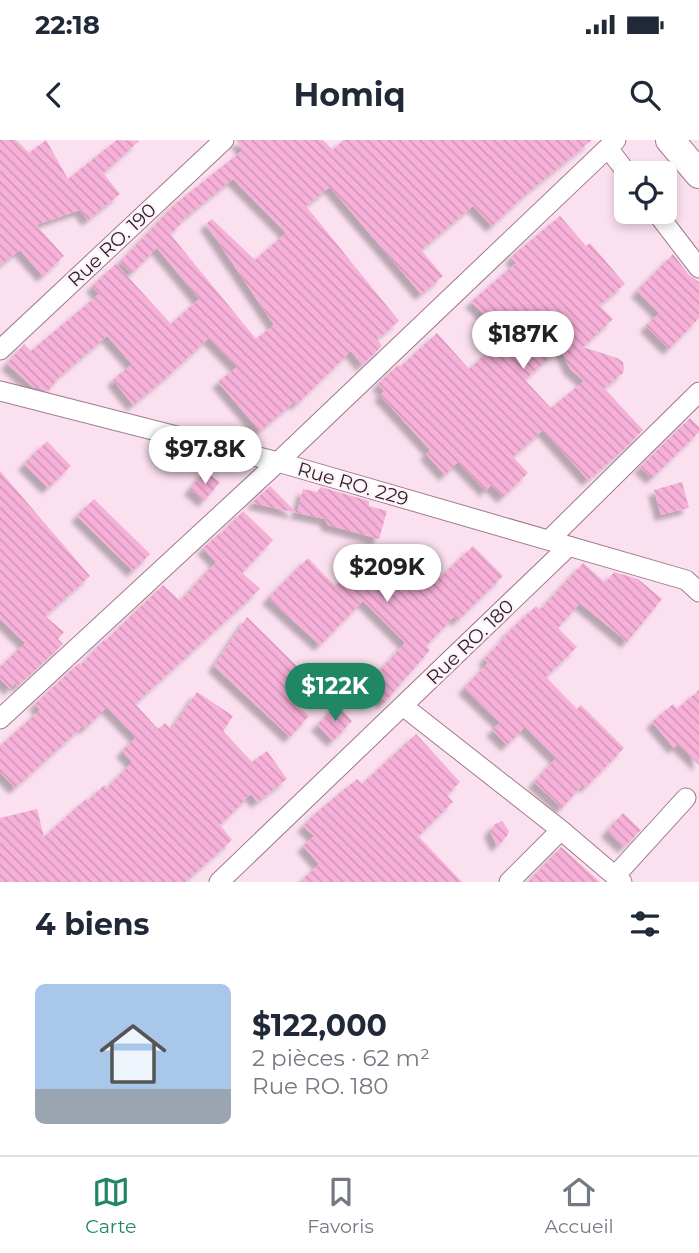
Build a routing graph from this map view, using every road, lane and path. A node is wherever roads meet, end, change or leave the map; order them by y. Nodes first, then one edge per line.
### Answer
1 (223, 140) edge
2 (670, 140) edge
3 (612, 144) edge
4 (621, 161) edge
5 (699, 174) edge
6 (665, 224) edge
7 (699, 268) edge
8 (0, 350) edge
9 (0, 391) edge
10 (699, 392) edge
11 (278, 462) junction
12 (550, 540) junction
13 (569, 546) junction
14 (699, 592) edge
15 (403, 706) junction
16 (0, 719) edge
17 (686, 798) dead end
18 (561, 830) junction
19 (618, 879) edge
20 (219, 882) edge
21 (509, 882) edge

1 - 8 street, Rue RO. 190
2 - 5 main road
3 - 4 street
3 - 11 street
6 - 7 street
9 - 11 street, Rue RO. 229
10 - 12 street
11 - 12 street, Rue RO. 229
11 - 16 street
12 - 13 street, Rue RO. 229
13 - 14 street, Rue RO. 229
13 - 15 street, Rue RO. 180
15 - 18 street
15 - 20 street, Rue RO. 180
17 - 19 street
18 - 19 street
18 - 21 street

